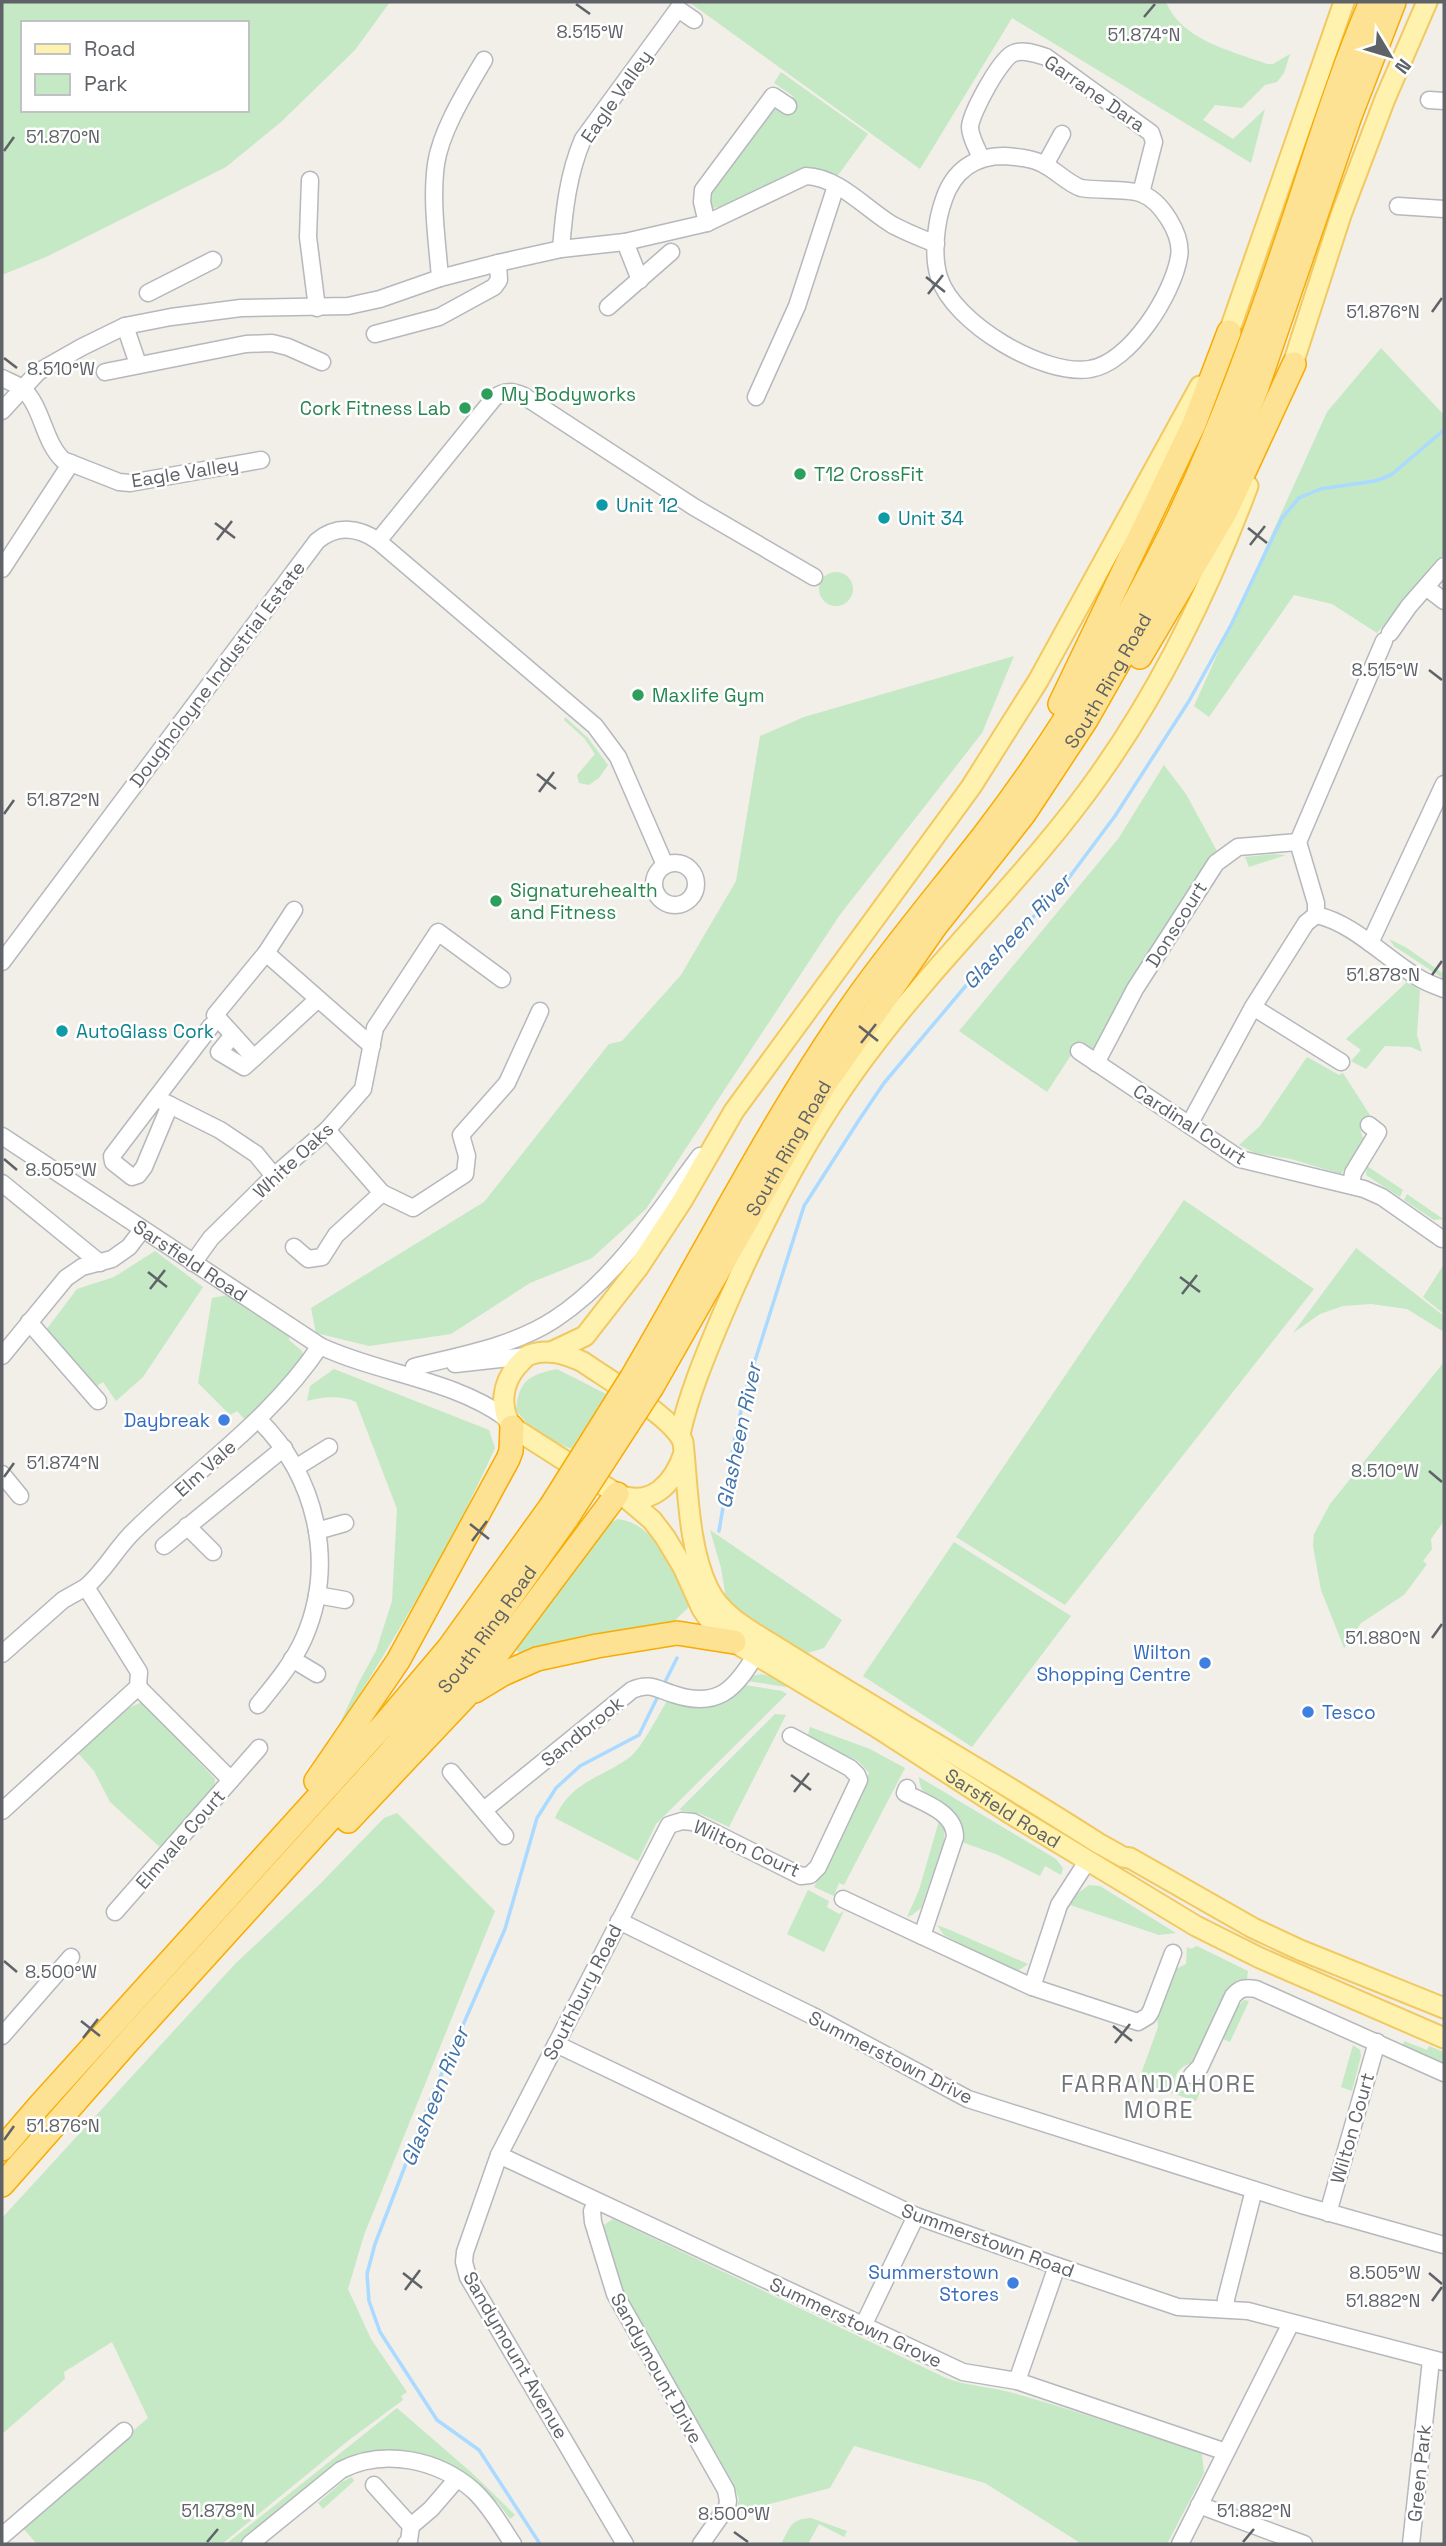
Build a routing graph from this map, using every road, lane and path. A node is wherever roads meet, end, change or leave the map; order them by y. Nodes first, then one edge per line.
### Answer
1 (1344, 2) edge
2 (1371, 2) edge
3 (1394, 2) edge
4 (1427, 2) edge
5 (694, 20) dead end
6 (484, 60) dead end
7 (788, 106) dead end
8 (1062, 134) dead end
9 (981, 158) junction
10 (1045, 165) junction
11 (310, 180) dead end
12 (836, 186) junction
13 (1140, 193) junction
14 (1398, 206) dead end
15 (1444, 209) edge
16 (707, 223) junction
17 (625, 242) junction
18 (936, 244) junction
19 (561, 249) junction
20 (671, 252) dead end
21 (214, 260) dead end
22 (498, 263) junction
23 (440, 278) junction
24 (640, 280) junction
25 (317, 307) junction
26 (608, 307) dead end
27 (169, 317) junction
28 (125, 326) junction
29 (1229, 332) junction
30 (376, 334) dead end
31 (322, 362) dead end
32 (138, 364) junction
33 (1294, 364) junction
34 (105, 372) dead end
35 (2, 378) edge
36 (22, 388) junction
37 (756, 397) dead end
38 (2, 411) edge
39 (261, 460) dead end
40 (71, 463) junction
41 (378, 541) junction
42 (1444, 566) edge
43 (2, 569) edge
44 (814, 577) dead end
45 (1426, 588) junction
46 (1444, 601) edge
47 (1444, 784) edge
48 (1024, 814) junction
49 (984, 834) junction
50 (1298, 842) junction
51 (665, 865) dead end
52 (294, 910) dead end
53 (1316, 915) junction
54 (1370, 943) junction
55 (266, 953) junction
56 (2, 962) edge
57 (502, 979) dead end
58 (1444, 989) edge
59 (318, 999) junction
60 (1254, 1007) junction
61 (540, 1011) dead end
62 (211, 1026) dead end
63 (372, 1046) junction
64 (1079, 1051) dead end
65 (1342, 1062) dead end
66 (1096, 1063) junction
67 (734, 1111) junction
68 (1189, 1125) junction
69 (1374, 1129) dead end
70 (327, 1130) junction
71 (2, 1136) edge
72 (274, 1176) junction
73 (2, 1183) edge
74 (1351, 1185) junction
75 (382, 1193) junction
76 (142, 1230) junction
77 (1443, 1238) edge
78 (294, 1247) dead end
79 (100, 1263) junction
80 (193, 1263) junction
81 (29, 1322) junction
82 (320, 1346) junction
83 (551, 1352) junction
84 (2, 1356) edge
85 (527, 1356) junction
86 (414, 1367) junction
87 (387, 1368) junction
88 (642, 1382) junction
89 (98, 1401) dead end
90 (258, 1419) junction
91 (509, 1422) junction
92 (682, 1444) junction
93 (329, 1447) dead end
94 (284, 1448) junction
95 (297, 1467) junction
96 (2, 1474) edge
97 (20, 1496) dead end
98 (621, 1496) junction
99 (559, 1512) junction
100 (345, 1523) dead end
101 (187, 1526) junction
102 (317, 1531) junction
103 (164, 1546) dead end
104 (213, 1552) dead end
105 (86, 1587) junction
106 (317, 1595) junction
107 (345, 1600) dead end
108 (734, 1642) junction
109 (2, 1654) edge
110 (755, 1654) junction
111 (292, 1660) junction
112 (317, 1674) dead end
113 (138, 1687) junction
114 (465, 1697) junction
115 (258, 1704) dead end
116 (791, 1736) dead end
117 (260, 1748) dead end
118 (451, 1772) dead end
119 (231, 1780) junction
120 (907, 1788) dead end
121 (484, 1810) junction
122 (2, 1811) edge
123 (665, 1829) joint
124 (505, 1836) dead end
125 (263, 1858) junction
126 (1087, 1860) junction
127 (843, 1899) dead end
128 (115, 1913) dead end
129 (619, 1921) junction
130 (922, 1936) junction
131 (1173, 1953) dead end
132 (71, 1957) dead end
133 (1032, 1987) junction
134 (1444, 2008) edge
135 (2, 2036) edge
136 (1444, 2038) edge
137 (1377, 2042) junction
138 (555, 2044) junction
139 (1444, 2073) edge
140 (1192, 2075) dead end
141 (53, 2125) junction
142 (2, 2150) edge
143 (499, 2155) junction
144 (2, 2185) edge
145 (1254, 2190) junction
146 (596, 2202) junction
147 (1328, 2213) junction
148 (916, 2216) junction
149 (1444, 2245) edge
150 (1057, 2266) junction
151 (1226, 2309) junction
152 (1291, 2323) junction
153 (863, 2326) junction
154 (1438, 2361) edge
155 (1017, 2381) junction
156 (124, 2431) dead end
157 (1226, 2452) junction
158 (456, 2480) junction
159 (374, 2485) dead end
160 (1199, 2505) junction
161 (411, 2526) junction
162 (2, 2536) edge
163 (252, 2544) edge
164 (406, 2544) edge
165 (513, 2544) edge
166 (625, 2544) edge
167 (701, 2544) edge
168 (1180, 2544) edge
169 (1304, 2544) edge
170 (1411, 2544) edge

1 - 29 main road
2 - 49 highway, South Ring Road
3 - 48 highway, South Ring Road
4 - 33 main road
5 - 19 street, Eagle Valley
6 - 23 street
7 - 16 street
8 - 10 street
9 - 10 street
9 - 13 street, Garrane Dara
9 - 18 street
10 - 13 street
11 - 25 street
12 - 16 street
12 - 18 street
12 - 37 street
13 - 18 street
14 - 15 street
16 - 17 street
17 - 19 street
17 - 24 street
19 - 22 street
20 - 24 street
21 - 27 street
22 - 23 street
22 - 30 street
23 - 25 street
24 - 26 street
25 - 27 street
27 - 28 street
28 - 32 street
28 - 36 street
29 - 49 highway
29 - 67 main road
31 - 32 street
32 - 34 street
33 - 48 highway
33 - 92 main road
35 - 36 street
36 - 38 street
36 - 40 street, Eagle Valley
39 - 40 street, Eagle Valley
40 - 43 street
41 - 44 street
41 - 51 street, Doughcloyne Industrial Estate
41 - 56 street, Doughcloyne Industrial Estate
42 - 45 street
45 - 46 street
45 - 50 street
47 - 54 street
48 - 88 highway, South Ring Road
49 - 88 highway, South Ring Road
50 - 53 street
50 - 66 street, Donscourt
52 - 55 street
53 - 54 street
53 - 60 street
54 - 58 street
55 - 59 street
55 - 59 street
57 - 63 street, White Oaks
59 - 63 street
60 - 65 street
60 - 68 street
61 - 75 street
62 - 72 street
63 - 70 street, White Oaks
64 - 66 street, Cardinal Court
66 - 68 street, Cardinal Court
67 - 83 main road
67 - 86 street
68 - 74 street, Cardinal Court
69 - 74 street
70 - 72 street, White Oaks
70 - 75 street
71 - 76 street, Sarsfield Road
72 - 80 street, White Oaks
73 - 79 street
74 - 77 street, Cardinal Court
75 - 78 street
76 - 79 street
76 - 80 street, Sarsfield Road
79 - 81 street
80 - 82 street, Sarsfield Road
81 - 84 street
81 - 89 street
82 - 87 street, Sarsfield Road
82 - 90 street, Elm Vale
83 - 85 main road
83 - 92 main road
85 - 86 street, Sarsfield Road
85 - 91 main road
86 - 87 street, Sarsfield Road
87 - 91 street, Sarsfield Road
88 - 99 highway, South Ring Road, bridge
90 - 94 street
90 - 105 street, Elm Vale
91 - 98 main road, Sarsfield Road
91 - 125 highway
92 - 98 main road
92 - 134 main road, Sarsfield Road
93 - 95 street
94 - 95 street
94 - 101 street
95 - 102 street
96 - 97 street
98 - 108 main road, Sarsfield Road
98 - 114 highway
99 - 125 highway, South Ring Road
99 - 141 highway, South Ring Road
100 - 102 street
101 - 103 street
101 - 104 street
102 - 106 street
105 - 109 street, Elm Vale
105 - 113 street
106 - 107 street
106 - 111 street
108 - 110 main road, Sarsfield Road
108 - 114 highway
110 - 121 street, Sandbrook
110 - 126 main road, Sarsfield Road
111 - 112 street
111 - 115 street
113 - 119 street, Elmvale Court
113 - 122 street
114 - 141 highway
116 - 123 street, Wilton Court
117 - 119 street, Elmvale Court
118 - 121 street
119 - 128 street, Elmvale Court
120 - 130 street
121 - 124 street
123 - 129 street, Southbury Road
125 - 142 highway, South Ring Road
126 - 133 street
126 - 136 main road, Sarsfield Road
127 - 130 street
129 - 138 street, Southbury Road
129 - 145 street, Summerstown Drive
130 - 133 street
131 - 133 street
132 - 135 street
137 - 139 street
137 - 140 street
137 - 147 street, Wilton Court
138 - 143 street, Southbury Road
138 - 148 street, Summerstown Road
141 - 144 highway, South Ring Road
143 - 146 street, Summerstown Grove
143 - 166 street, Sandymount Avenue
145 - 147 street, Summerstown Drive
145 - 151 street
146 - 153 street, Summerstown Grove
146 - 167 street, Sandymount Drive
147 - 149 street, Summerstown Drive
148 - 150 street, Summerstown Road
148 - 153 street
150 - 151 street, Summerstown Road
150 - 155 street
151 - 152 street, Summerstown Road
152 - 154 street, Summerstown Road
152 - 157 street
153 - 155 street, Summerstown Grove
154 - 170 street, Green Park
155 - 157 street, Summerstown Grove
156 - 162 street
157 - 160 street
158 - 161 street
158 - 163 street
158 - 165 street
159 - 161 street
160 - 168 street
160 - 169 street
161 - 164 street

